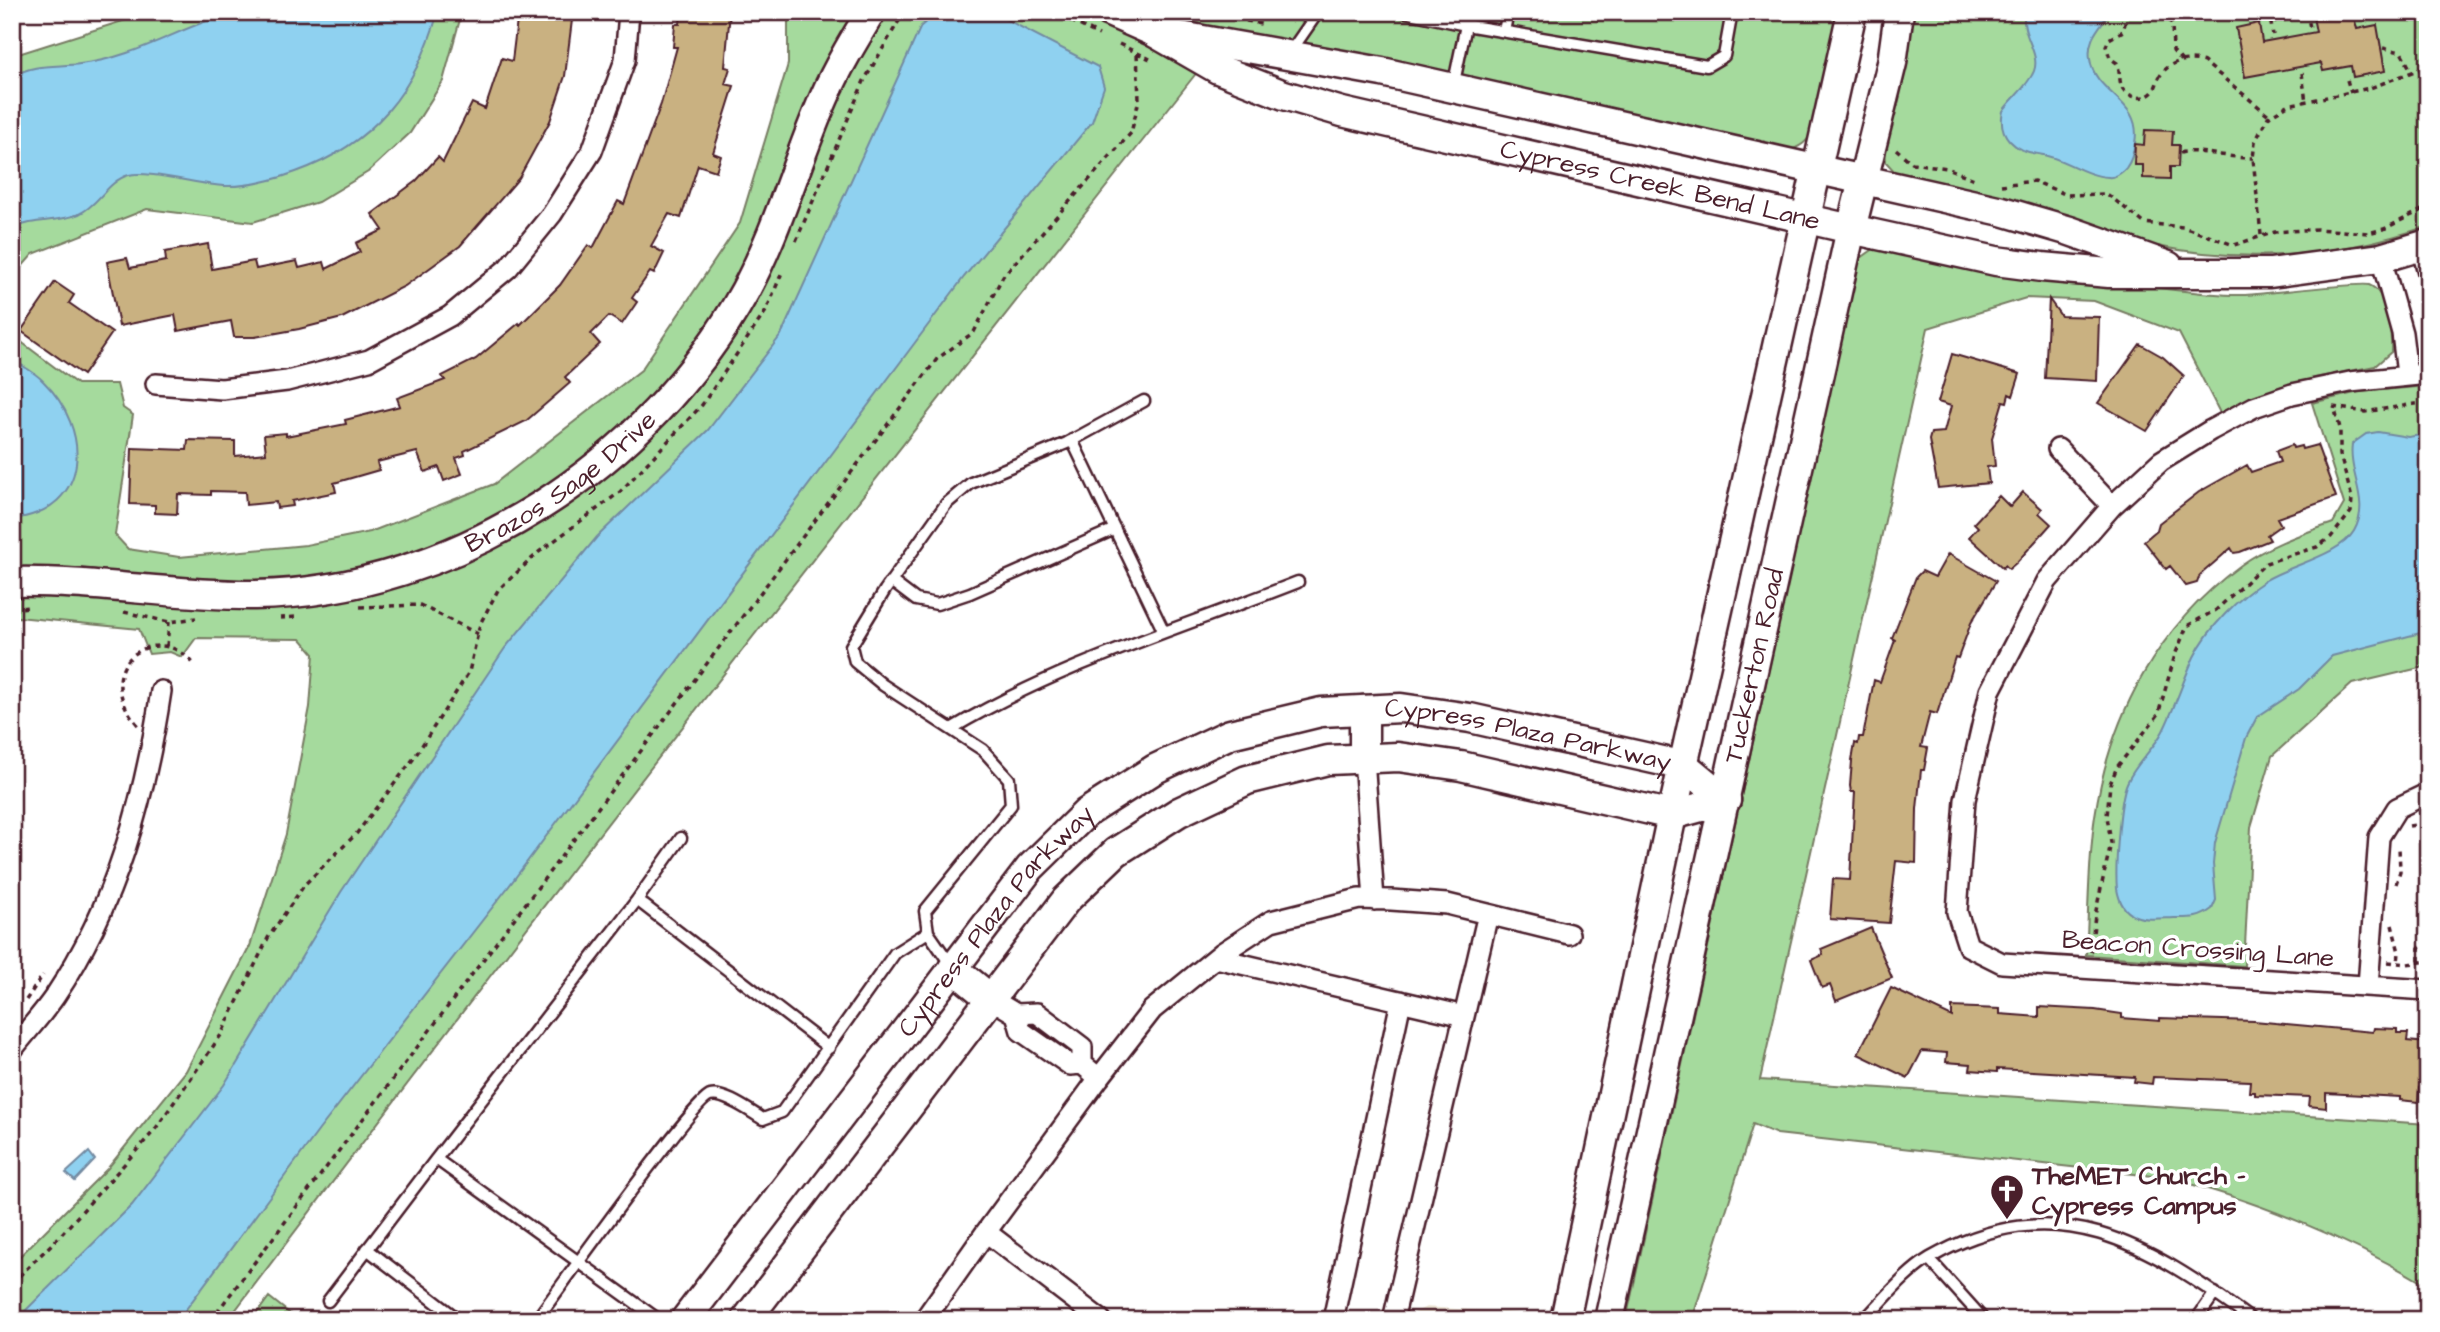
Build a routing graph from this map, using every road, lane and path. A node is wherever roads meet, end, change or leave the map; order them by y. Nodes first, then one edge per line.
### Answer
1 (629, 12) edge
2 (871, 12) edge
3 (904, 12) edge
4 (1053, 12) edge
5 (1207, 12) edge
6 (1318, 12) edge
7 (1405, 12) edge
8 (1468, 12) edge
9 (1508, 12) edge
10 (1732, 12) edge
11 (1852, 12) edge
12 (1899, 12) edge
13 (2128, 12) edge
14 (2163, 12) edge
15 (2210, 12) edge
16 (2247, 12) edge
17 (2269, 12) edge
18 (2308, 14) edge
19 (2271, 22) junction
20 (1105, 24) edge
21 (1265, 25) dead end
22 (1466, 25) junction
23 (2310, 28) dead end
24 (1153, 31) junction
25 (1504, 31) junction
26 (2273, 35) dead end
27 (1113, 41) dead end
28 (2383, 48) dead end
29 (1288, 54) junction
30 (2182, 61) junction
31 (2428, 66) edge
32 (2413, 72) junction
33 (2302, 73) dead end
34 (2347, 80) dead end
35 (1452, 88) junction
36 (2351, 93) junction
37 (2306, 102) junction
38 (2270, 116) junction
39 (2180, 153) dead end
40 (1903, 158) dead end
41 (2253, 158) junction
42 (1814, 168) junction
43 (1865, 180) junction
44 (1977, 181) dead end
45 (1995, 185) dead end
46 (2428, 207) edge
47 (1805, 217) junction
48 (1852, 229) junction
49 (2261, 235) junction
50 (793, 247) dead end
51 (2425, 255) edge
52 (2381, 258) junction
53 (788, 260) dead end
54 (2183, 272) junction
55 (2407, 374) junction
56 (2428, 374) edge
57 (156, 384) dead end
58 (1144, 401) dead end
59 (2428, 402) edge
60 (2325, 407) dead end
61 (2334, 407) junction
62 (1072, 440) junction
63 (2058, 449) dead end
64 (2112, 506) junction
65 (1115, 529) junction
66 (891, 581) junction
67 (12, 582) edge
68 (1298, 582) dead end
69 (354, 608) dead end
70 (300, 616) dead end
71 (207, 617) dead end
72 (273, 618) dead end
73 (1163, 630) junction
74 (478, 634) junction
75 (167, 646) junction
76 (193, 663) dead end
77 (161, 691) dead end
78 (1364, 709) junction
79 (951, 729) junction
80 (137, 736) dead end
81 (1364, 758) junction
82 (1685, 766) junction
83 (2428, 793) edge
84 (1726, 800) junction
85 (1672, 815) junction
86 (2428, 823) edge
87 (2403, 830) dead end
88 (2400, 837) dead end
89 (681, 838) dead end
90 (2393, 892) dead end
91 (637, 900) junction
92 (1374, 900) junction
93 (1488, 914) junction
94 (2390, 916) dead end
95 (928, 932) junction
96 (1569, 934) dead end
97 (2428, 941) edge
98 (1216, 958) junction
99 (2370, 961) junction
100 (2419, 961) junction
101 (2428, 961) edge
102 (2398, 963) junction
103 (49, 967) dead end
104 (953, 968) junction
105 (2089, 968) junction
106 (2368, 986) junction
107 (2428, 990) edge
108 (991, 999) junction
109 (1401, 1001) junction
110 (20, 1009) dead end
111 (1464, 1016) junction
112 (829, 1048) junction
113 (12, 1050) edge
114 (1099, 1078) junction
115 (436, 1159) junction
116 (986, 1232) junction
117 (367, 1249) junction
118 (1929, 1259) junction
119 (580, 1263) junction
120 (12, 1283) edge
121 (2215, 1293) junction
122 (328, 1301) dead end
123 (211, 1320) edge
124 (459, 1320) edge
125 (536, 1320) edge
126 (659, 1320) edge
127 (685, 1320) edge
128 (746, 1320) edge
129 (924, 1320) edge
130 (1101, 1320) edge
131 (1333, 1320) edge
132 (1393, 1320) edge
133 (1564, 1320) edge
134 (1609, 1320) edge
135 (1864, 1320) edge
136 (1984, 1320) edge
137 (2196, 1320) edge
138 (2252, 1320) edge

1 - 57 street
2 - 67 street, Brazos Sage Drive
3 - 50 path
4 - 20 path
5 - 21 path
6 - 29 lane
7 - 22 lane
8 - 22 lane
9 - 25 lane
10 - 25 lane
11 - 42 street, Tuckerton Road
12 - 43 street, Tuckerton Road
13 - 30 path
14 - 30 path
15 - 16 path
17 - 19 path
18 - 19 path
18 - 23 path
19 - 26 path
20 - 24 street, Cypress Creek Bend Lane
22 - 25 lane
22 - 35 lane
24 - 29 street, Cypress Creek Bend Lane
24 - 47 street, Cypress Creek Bend Lane
27 - 123 path
28 - 32 path
29 - 35 street, Cypress Creek Bend Lane
30 - 38 path
31 - 32 path
32 - 36 path
33 - 37 path
34 - 36 path
35 - 42 street, Cypress Creek Bend Lane
36 - 37 path
37 - 38 path
38 - 41 path
39 - 41 path
40 - 44 path
41 - 49 path
42 - 43 street, Cypress Creek Bend Lane
42 - 47 street, Tuckerton Road
43 - 48 street, Tuckerton Road
43 - 54 street, Cypress Creek Bend Lane
45 - 49 path
46 - 49 path
47 - 48 street, Cypress Creek Bend Lane
47 - 82 street, Tuckerton Road
48 - 54 street, Cypress Creek Bend Lane
48 - 84 street, Tuckerton Road
51 - 52 street, Cypress Creek Bend Lane
52 - 54 street, Cypress Creek Bend Lane
52 - 55 street
53 - 74 path
55 - 56 street
55 - 64 street
58 - 62 lane
59 - 61 path
60 - 61 path
61 - 105 path
62 - 65 lane
62 - 66 lane
63 - 64 street
64 - 105 street, Beacon Crossing Lane
65 - 66 lane
65 - 73 lane
66 - 79 lane
68 - 73 lane
69 - 74 path
70 - 72 path
71 - 75 path
73 - 79 lane
74 - 120 path
75 - 76 path
75 - 80 path
77 - 113 street
78 - 81 street
78 - 82 street, Cypress Plaza Parkway
78 - 104 street, Cypress Plaza Parkway
79 - 95 lane
81 - 85 street, Cypress Plaza Parkway
81 - 92 street
81 - 108 street, Cypress Plaza Parkway
82 - 84 street, Cypress Plaza Parkway
82 - 85 street, Tuckerton Road
83 - 99 street
84 - 85 street, Cypress Plaza Parkway
84 - 134 street, Tuckerton Road
85 - 133 street, Tuckerton Road
86 - 87 path
88 - 90 path
89 - 91 lane
91 - 112 lane
91 - 115 lane
92 - 93 street
92 - 98 street
93 - 96 street
93 - 111 street
94 - 102 path
95 - 104 lane
95 - 112 lane
97 - 100 path
98 - 109 street
98 - 114 street
99 - 102 path
99 - 106 street
100 - 101 path
100 - 102 path
103 - 110 path
104 - 108 street
104 - 127 street, Cypress Plaza Parkway
105 - 106 street, Beacon Crossing Lane
106 - 107 street, Beacon Crossing Lane
108 - 114 street
108 - 128 street, Cypress Plaza Parkway
109 - 111 street
109 - 131 street
111 - 132 street
112 - 119 lane
114 - 116 street
115 - 117 lane
115 - 119 lane
116 - 129 street
116 - 130 street
117 - 122 lane
117 - 124 lane
118 - 121 lane
118 - 135 lane
118 - 136 lane
119 - 125 lane
119 - 126 lane
121 - 137 lane
121 - 138 lane

